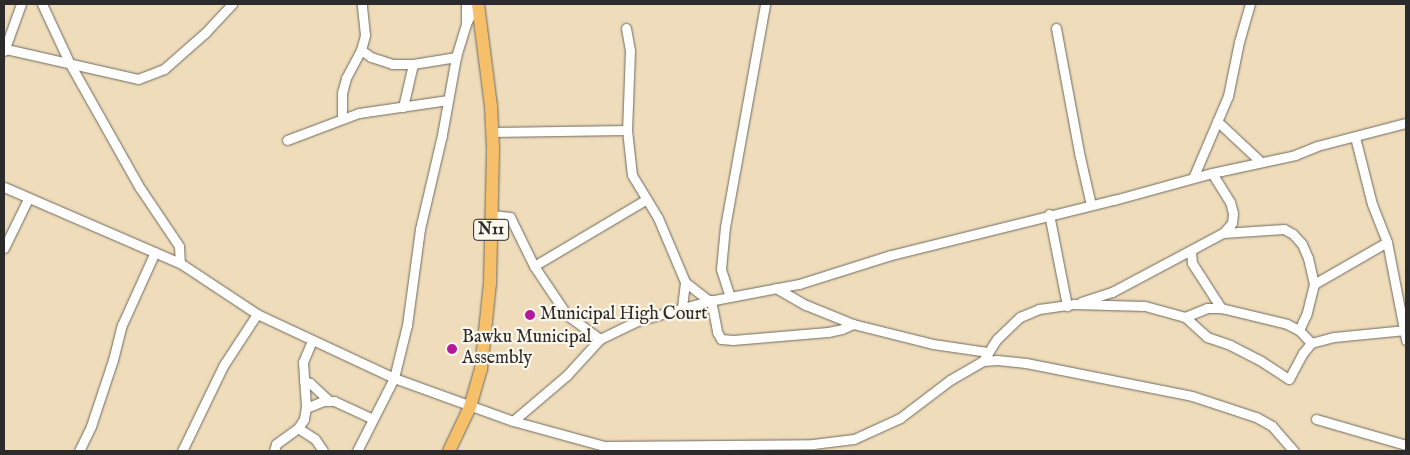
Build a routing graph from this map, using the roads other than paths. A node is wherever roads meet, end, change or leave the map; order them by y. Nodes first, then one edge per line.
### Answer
1 (21, 4) edge
2 (42, 4) edge
3 (232, 4) edge
4 (362, 4) edge
5 (466, 4) edge
6 (477, 4) edge
7 (766, 4) edge
8 (1250, 4) edge
9 (466, 24) junction
10 (626, 28) dead end
11 (1056, 28) dead end
12 (5, 50) edge
13 (361, 50) junction
14 (456, 57) junction
15 (70, 64) junction
16 (413, 64) junction
17 (448, 100) junction
18 (403, 108) junction
19 (342, 119) junction
20 (1217, 121) junction
21 (1406, 123) edge
22 (627, 130) junction
23 (492, 132) junction
24 (1356, 137) junction
25 (287, 140) dead end
26 (1261, 162) junction
27 (1212, 173) junction
28 (1193, 178) junction
29 (4, 187) edge
30 (28, 199) junction
31 (647, 199) junction
32 (1091, 205) junction
33 (1049, 214) junction
34 (492, 215) junction
35 (1223, 233) junction
36 (1386, 242) junction
37 (4, 248) edge
38 (1191, 250) junction
39 (155, 252) junction
40 (180, 263) junction
41 (534, 266) junction
42 (685, 282) junction
43 (1314, 284) junction
44 (776, 288) junction
45 (730, 298) junction
46 (710, 301) junction
47 (1071, 305) junction
48 (682, 307) junction
49 (1221, 308) junction
50 (257, 314) junction
51 (1185, 317) junction
52 (853, 324) junction
53 (1299, 330) junction
54 (1405, 330) edge
55 (600, 339) junction
56 (1406, 340) edge
57 (312, 341) junction
58 (1311, 343) junction
59 (988, 352) junction
60 (983, 361) junction
61 (394, 378) junction
62 (304, 381) junction
63 (329, 401) junction
64 (470, 407) junction
65 (306, 408) junction
66 (1316, 419) dead end
67 (373, 420) junction
68 (513, 422) junction
69 (298, 428) junction
70 (839, 440) junction
71 (1406, 445) edge
72 (637, 449) edge
73 (79, 451) edge
74 (182, 451) edge
75 (274, 451) edge
76 (323, 451) edge
77 (357, 451) edge
78 (449, 451) edge
79 (839, 451) edge
80 (1294, 451) edge

1 - 12 street
2 - 15 street
3 - 15 street
4 - 13 street
5 - 9 street
6 - 9 street
6 - 23 highway, N11
7 - 45 street
8 - 20 street
9 - 14 street
10 - 22 street
11 - 32 street
12 - 15 street
13 - 16 street
13 - 19 street
14 - 16 street
14 - 17 street
15 - 40 street
16 - 18 street
17 - 18 street
17 - 61 street
18 - 19 street
19 - 25 street
20 - 26 street
20 - 28 street
21 - 24 street
22 - 23 street
22 - 31 street
23 - 34 highway, N11
24 - 26 street
24 - 36 street
26 - 27 street
27 - 28 street
27 - 35 street
28 - 32 street
29 - 30 street
30 - 37 street
30 - 39 street
31 - 41 street
31 - 42 street
32 - 33 street
33 - 44 street
33 - 47 street
34 - 41 street
34 - 64 highway, N11
35 - 38 street
35 - 43 street
36 - 43 street
36 - 54 street
38 - 47 street
38 - 49 street
39 - 40 street
39 - 73 street
40 - 50 street
41 - 55 street
42 - 46 street
42 - 48 street
43 - 53 street
44 - 45 street
44 - 52 street
45 - 46 street
46 - 48 street
46 - 52 street
47 - 51 street
47 - 59 street
48 - 55 street
49 - 51 street
49 - 53 street
50 - 57 street
50 - 74 street
51 - 58 street
52 - 59 street
53 - 58 street
54 - 56 street
54 - 58 street
55 - 68 street
57 - 61 street
57 - 62 street
59 - 60 street
60 - 70 street
60 - 80 street
61 - 64 street
61 - 67 street
62 - 63 street
62 - 65 street
63 - 65 street
63 - 67 street
64 - 68 street
64 - 78 highway, N11
65 - 69 street
66 - 71 street
67 - 77 street
68 - 72 street
69 - 75 street
69 - 76 street
70 - 72 street
70 - 79 street

